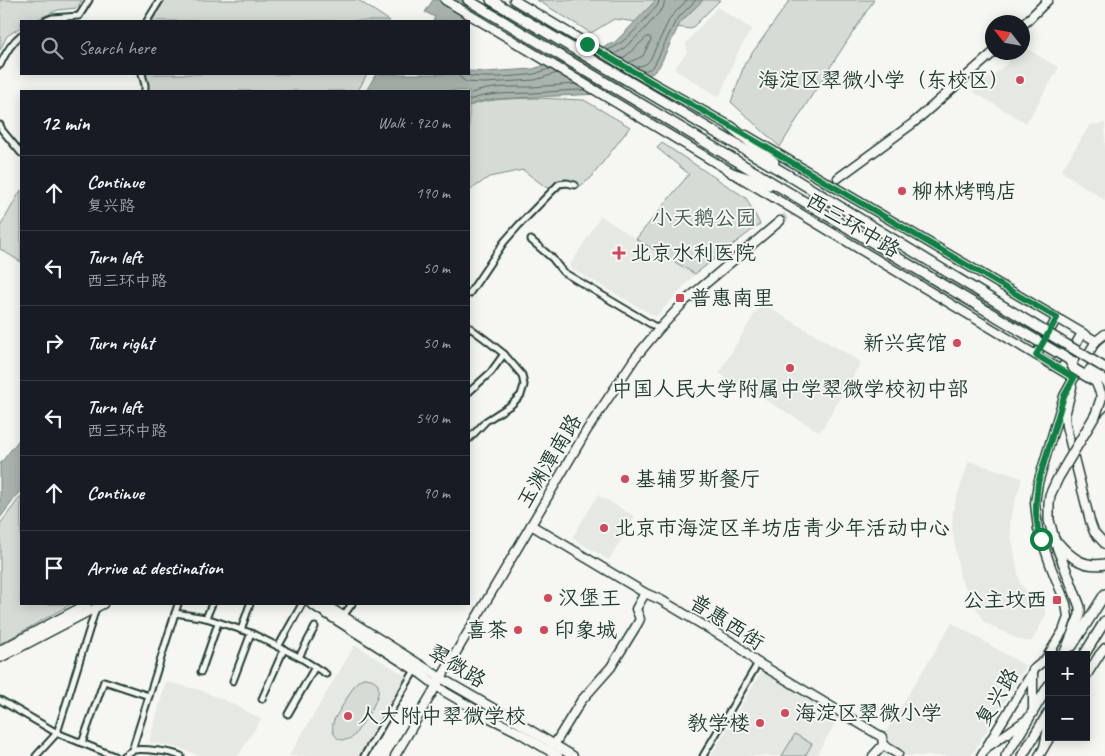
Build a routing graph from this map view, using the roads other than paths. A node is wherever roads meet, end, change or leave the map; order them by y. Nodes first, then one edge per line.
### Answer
1 (89, 0) edge
2 (160, 0) edge
3 (444, 0) edge
4 (491, 0) edge
5 (514, 0) edge
6 (1048, 0) edge
7 (472, 2) edge
8 (1030, 18) edge
9 (47, 20) edge
10 (148, 20) edge
11 (20, 36) edge
12 (985, 60) edge
13 (0, 65) edge
14 (142, 75) edge
15 (145, 90) edge
16 (0, 125) edge
17 (730, 126) junction
18 (20, 152) edge
19 (732, 172) junction
20 (793, 178) junction
21 (838, 178) tunnel mouth
22 (575, 185) dead end
23 (784, 190) junction
24 (780, 221) tunnel mouth
25 (531, 240) dead end
26 (470, 293) edge
27 (1057, 318) junction
28 (470, 328) edge
29 (659, 329) junction
30 (1105, 332) edge
31 (1082, 333) junction
32 (1096, 341) junction
33 (1074, 349) junction
34 (504, 354) junction
35 (1036, 355) junction
36 (1069, 359) junction
37 (1105, 360) edge
38 (1105, 368) edge
39 (1061, 370) junction
40 (1074, 378) junction
41 (1105, 380) edge
42 (470, 391) edge
43 (1105, 405) edge
44 (1096, 414) junction
45 (470, 438) edge
46 (531, 525) junction
47 (1054, 539) junction
48 (1105, 544) edge
49 (1105, 564) edge
50 (645, 593) junction
51 (1105, 594) edge
52 (85, 605) edge
53 (178, 605) edge
54 (212, 605) edge
55 (250, 605) edge
56 (301, 605) edge
57 (313, 605) edge
58 (326, 605) edge
59 (351, 605) edge
60 (99, 606) edge
61 (175, 613) junction
62 (343, 616) junction
63 (206, 618) junction
64 (1105, 621) edge
65 (218, 622) junction
66 (315, 626) dead end
67 (241, 630) junction
68 (251, 633) junction
69 (1100, 635) edge
70 (278, 646) junction
71 (1105, 648) edge
72 (284, 649) junction
73 (0, 650) edge
74 (1067, 651) edge
75 (1069, 651) edge
76 (1087, 651) edge
77 (299, 657) junction
78 (0, 658) edge
79 (758, 663) junction
80 (316, 667) junction
81 (415, 670) junction
82 (1033, 670) junction
83 (1090, 670) edge
84 (201, 672) dead end
85 (326, 674) dead end
86 (233, 681) dead end
87 (439, 682) junction
88 (1045, 691) edge
89 (149, 696) junction
90 (262, 699) dead end
91 (0, 700) edge
92 (288, 714) dead end
93 (1030, 715) junction
94 (1045, 719) edge
95 (57, 733) junction
96 (1045, 741) edge
97 (1048, 741) edge
98 (82, 743) junction
99 (554, 745) junction
100 (884, 745) junction
101 (1044, 747) junction
102 (986, 748) junction
103 (132, 750) junction
104 (165, 754) edge
105 (898, 754) dead end
106 (36, 756) edge
107 (114, 756) edge
108 (123, 756) edge
109 (181, 756) edge
110 (364, 756) edge
111 (396, 756) edge
112 (558, 756) edge
113 (573, 756) edge
114 (702, 756) edge
115 (873, 756) edge
116 (981, 756) edge
117 (1006, 756) edge
118 (1022, 756) edge
119 (1039, 756) edge

1 - 9 street
2 - 10 street
3 - 19 street, 西三环中路
4 - 20 highway
5 - 17 street, 西三环中路
6 - 8 street
7 - 23 highway
11 - 13 street
12 - 21 street
14 - 15 street
16 - 18 street
17 - 20 highway
17 - 27 street, 西三环中路
19 - 23 highway
19 - 35 street, 西三环中路
20 - 33 highway, bridge
22 - 26 street
23 - 36 highway, bridge
24 - 29 street, 玉渊潭南路
25 - 29 street
27 - 31 street, 西三环中路
27 - 35 street
28 - 34 street
29 - 46 street, 玉渊潭南路
30 - 32 street
31 - 32 street, 西三环中路
31 - 39 street
32 - 40 street
33 - 37 highway
33 - 38 highway, bridge
34 - 42 street
34 - 45 street
35 - 39 street, 西三环中路
36 - 41 highway, bridge
36 - 44 highway, bridge
39 - 40 street, 西三环中路
40 - 48 street
40 - 82 street, 复兴路
43 - 44 highway, bridge
44 - 47 highway, bridge
46 - 50 street, 普惠西街
46 - 87 street, 玉渊潭南路
47 - 49 highway
47 - 74 highway
50 - 79 street, 普惠西街
50 - 99 street
51 - 75 highway
52 - 73 street
53 - 61 street
54 - 63 street
55 - 67 street
56 - 70 street
57 - 81 street, 翠微路
58 - 62 street, 翠微路
59 - 62 street
60 - 78 street
60 - 95 street
61 - 63 street
61 - 89 street
62 - 87 street, 翠微路
63 - 65 street
64 - 69 highway
65 - 67 street
65 - 84 street
66 - 77 street
67 - 68 street
68 - 70 street
68 - 86 street
69 - 76 highway
70 - 72 street
71 - 83 street
72 - 77 street
72 - 90 street
77 - 80 street
79 - 100 street, 普惠西街
79 - 114 street
80 - 85 street
80 - 92 street
81 - 87 street, 翠微路
81 - 110 street
82 - 93 street
82 - 102 street, 复兴路
87 - 99 street, 翠微路
87 - 111 street, 玉渊潭南路
87 - 112 street, 翠微路
88 - 93 highway, 复兴路
89 - 98 street
89 - 103 street
91 - 95 street
93 - 102 street
93 - 117 highway, 复兴路
94 - 118 highway
95 - 98 street
95 - 106 street
96 - 101 street
97 - 101 street
98 - 107 street
99 - 113 street, 翠微路
100 - 105 street, 普惠西街
100 - 115 street
101 - 119 street
102 - 116 street, 复兴路
103 - 104 street
103 - 108 street
104 - 109 street

